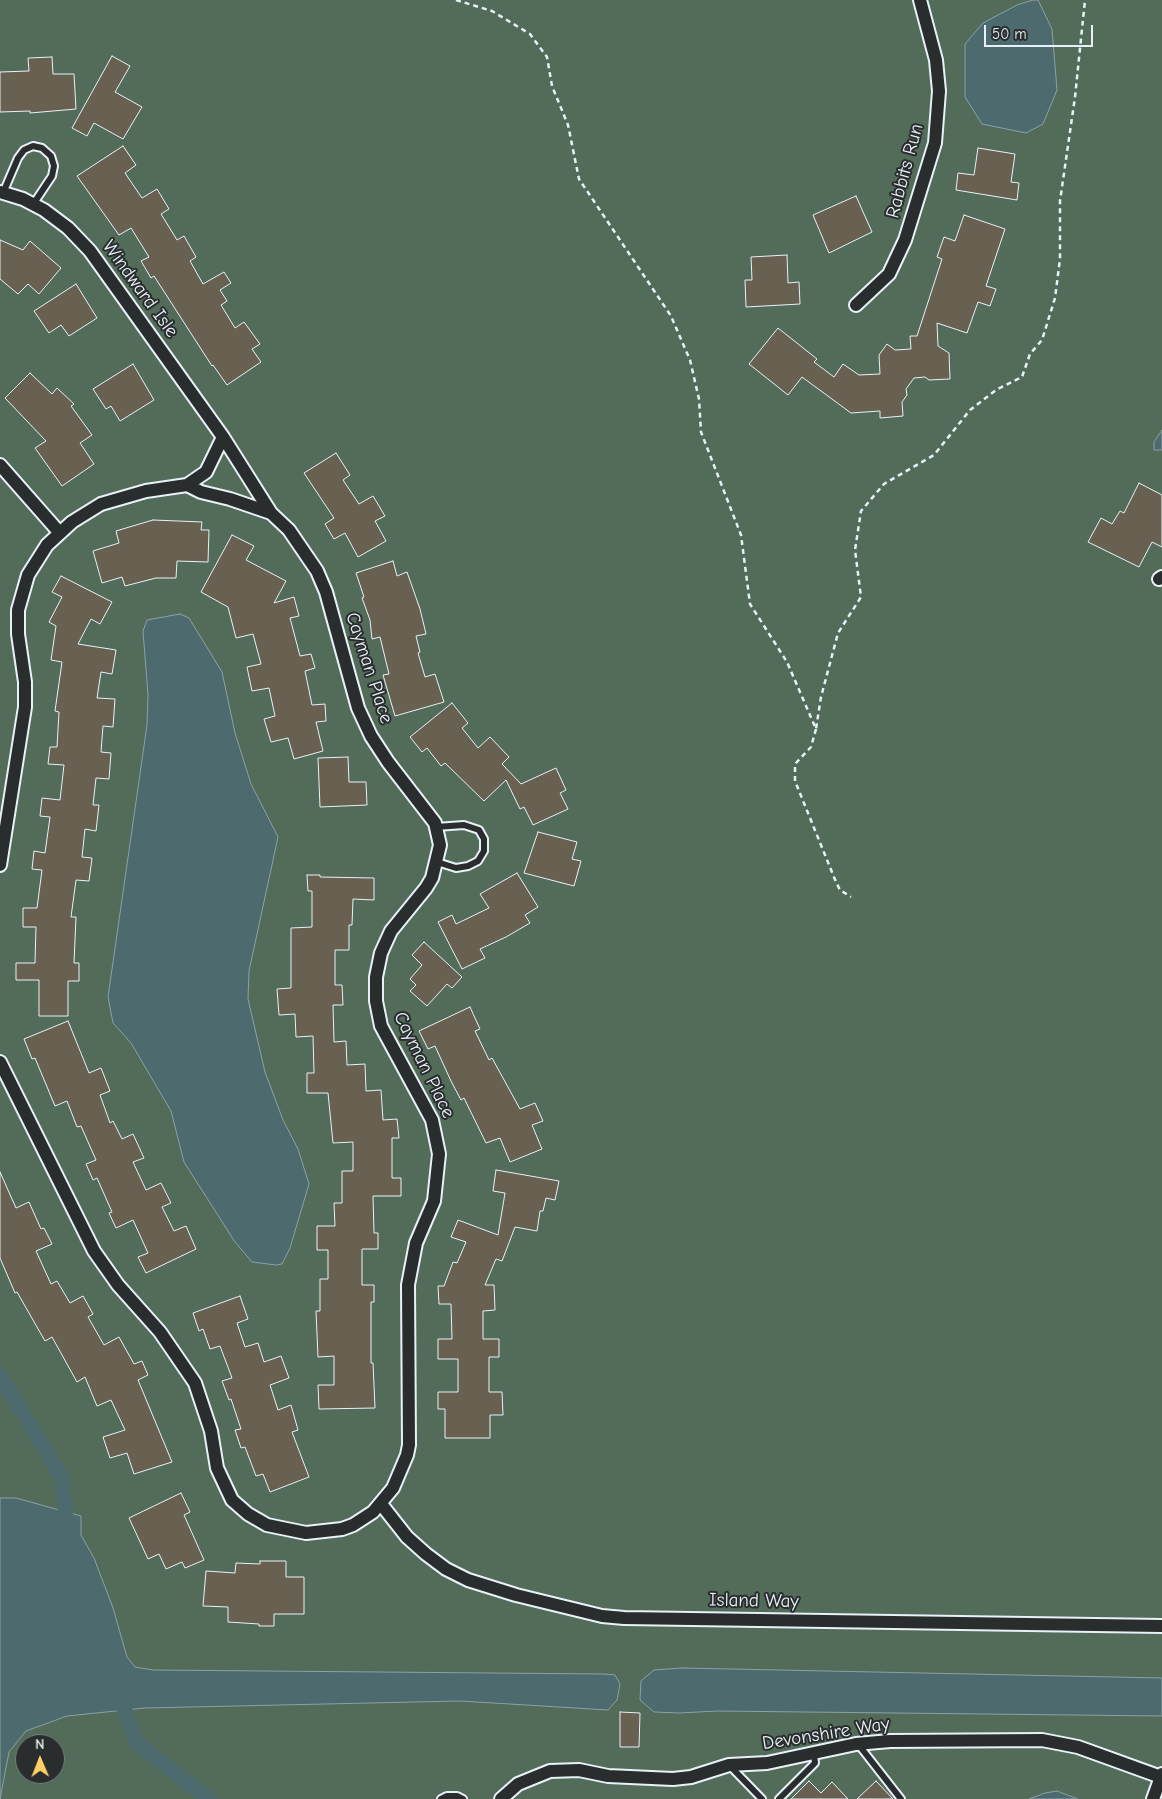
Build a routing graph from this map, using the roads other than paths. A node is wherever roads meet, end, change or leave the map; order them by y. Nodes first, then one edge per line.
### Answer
1 (920, 0) edge
2 (2, 193) edge
3 (34, 203) junction
4 (856, 305) dead end
5 (223, 437) junction
6 (0, 465) edge
7 (188, 485) junction
8 (271, 513) junction
9 (59, 532) junction
10 (436, 827) junction
11 (437, 862) junction
12 (0, 865) edge
13 (0, 1062) edge
14 (381, 1504) junction
15 (1162, 1626) edge
16 (858, 1744) junction
17 (814, 1754) junction
18 (729, 1765) junction
19 (1162, 1776) edge
20 (441, 1799) edge
21 (463, 1799) edge
22 (501, 1799) edge
23 (762, 1799) edge
24 (780, 1799) edge
25 (901, 1799) edge
26 (1154, 1799) edge

1 - 4 street, Rabbits Run
2 - 3 street, Windward Isle
2 - 3 lane
3 - 5 street, Windward Isle
5 - 7 street
5 - 8 street, Windward Isle
6 - 9 street
7 - 8 street, Cayman Place
7 - 9 street
8 - 10 street, Cayman Place
9 - 12 street
10 - 11 street, Cayman Place
10 - 11 lane
11 - 14 street, Cayman Place
13 - 14 street, Cayman Place
14 - 15 street, Island Way
16 - 17 street, Devonshire Way
16 - 19 street, Devonshire Way
16 - 25 lane
17 - 18 street, Devonshire Way
17 - 24 lane
18 - 22 street, Devonshire Way
18 - 23 lane
19 - 26 street
20 - 21 lane

